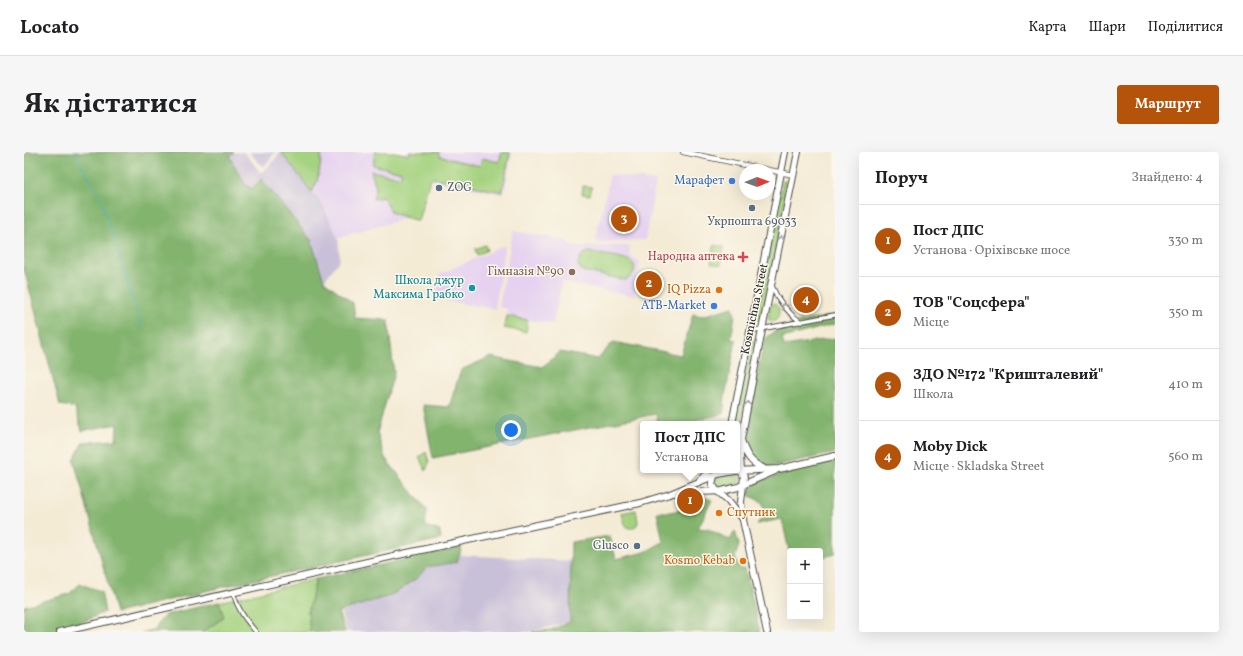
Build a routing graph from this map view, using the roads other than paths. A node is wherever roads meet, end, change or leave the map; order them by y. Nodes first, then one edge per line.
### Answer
1 (683, 152) edge
2 (785, 152) edge
3 (798, 152) edge
4 (740, 164) edge
5 (775, 172) edge
6 (781, 173) junction
7 (794, 175) junction
8 (772, 285) junction
9 (835, 315) edge
10 (801, 322) junction
11 (762, 330) junction
12 (750, 331) junction
13 (733, 421) edge
14 (741, 440) junction
15 (835, 456) edge
16 (779, 469) junction
17 (741, 470) junction
18 (766, 470) junction
19 (707, 473) edge
20 (715, 473) edge
21 (698, 483) junction
22 (743, 485) junction
23 (717, 491) junction
24 (670, 494) junction
25 (743, 520) junction
26 (233, 593) junction
27 (60, 632) edge
28 (256, 632) edge
29 (767, 632) edge

1 - 4 street
2 - 6 main road, Kosmichna Street
3 - 7 main road, Kosmichna Street
5 - 6 street
6 - 7 street
6 - 12 main road, Kosmichna Street
8 -> 7 main road, Kosmichna Street
10 -> 8 street
8 - 11 main road, Kosmichna Street
9 - 10 street
10 - 11 street
11 - 12 street
14 -> 11 main road, Kosmichna Street
12 - 13 main road, Kosmichna Street
14 - 17 main road, Kosmichna Street
14 - 18 main road
15 - 16 main road
16 - 18 main road
16 - 22 main road
17 - 18 main road
17 - 22 main road, Kosmichna Street
19 - 21 main road
20 - 21 main road
20 - 23 main road
21 - 24 main road
22 - 23 main road
22 - 25 main road, Kosmichna Street
23 - 24 main road
23 - 25 main road
24 - 26 main road
25 - 29 main road, Kosmichna Street
26 - 27 main road
26 - 28 street

